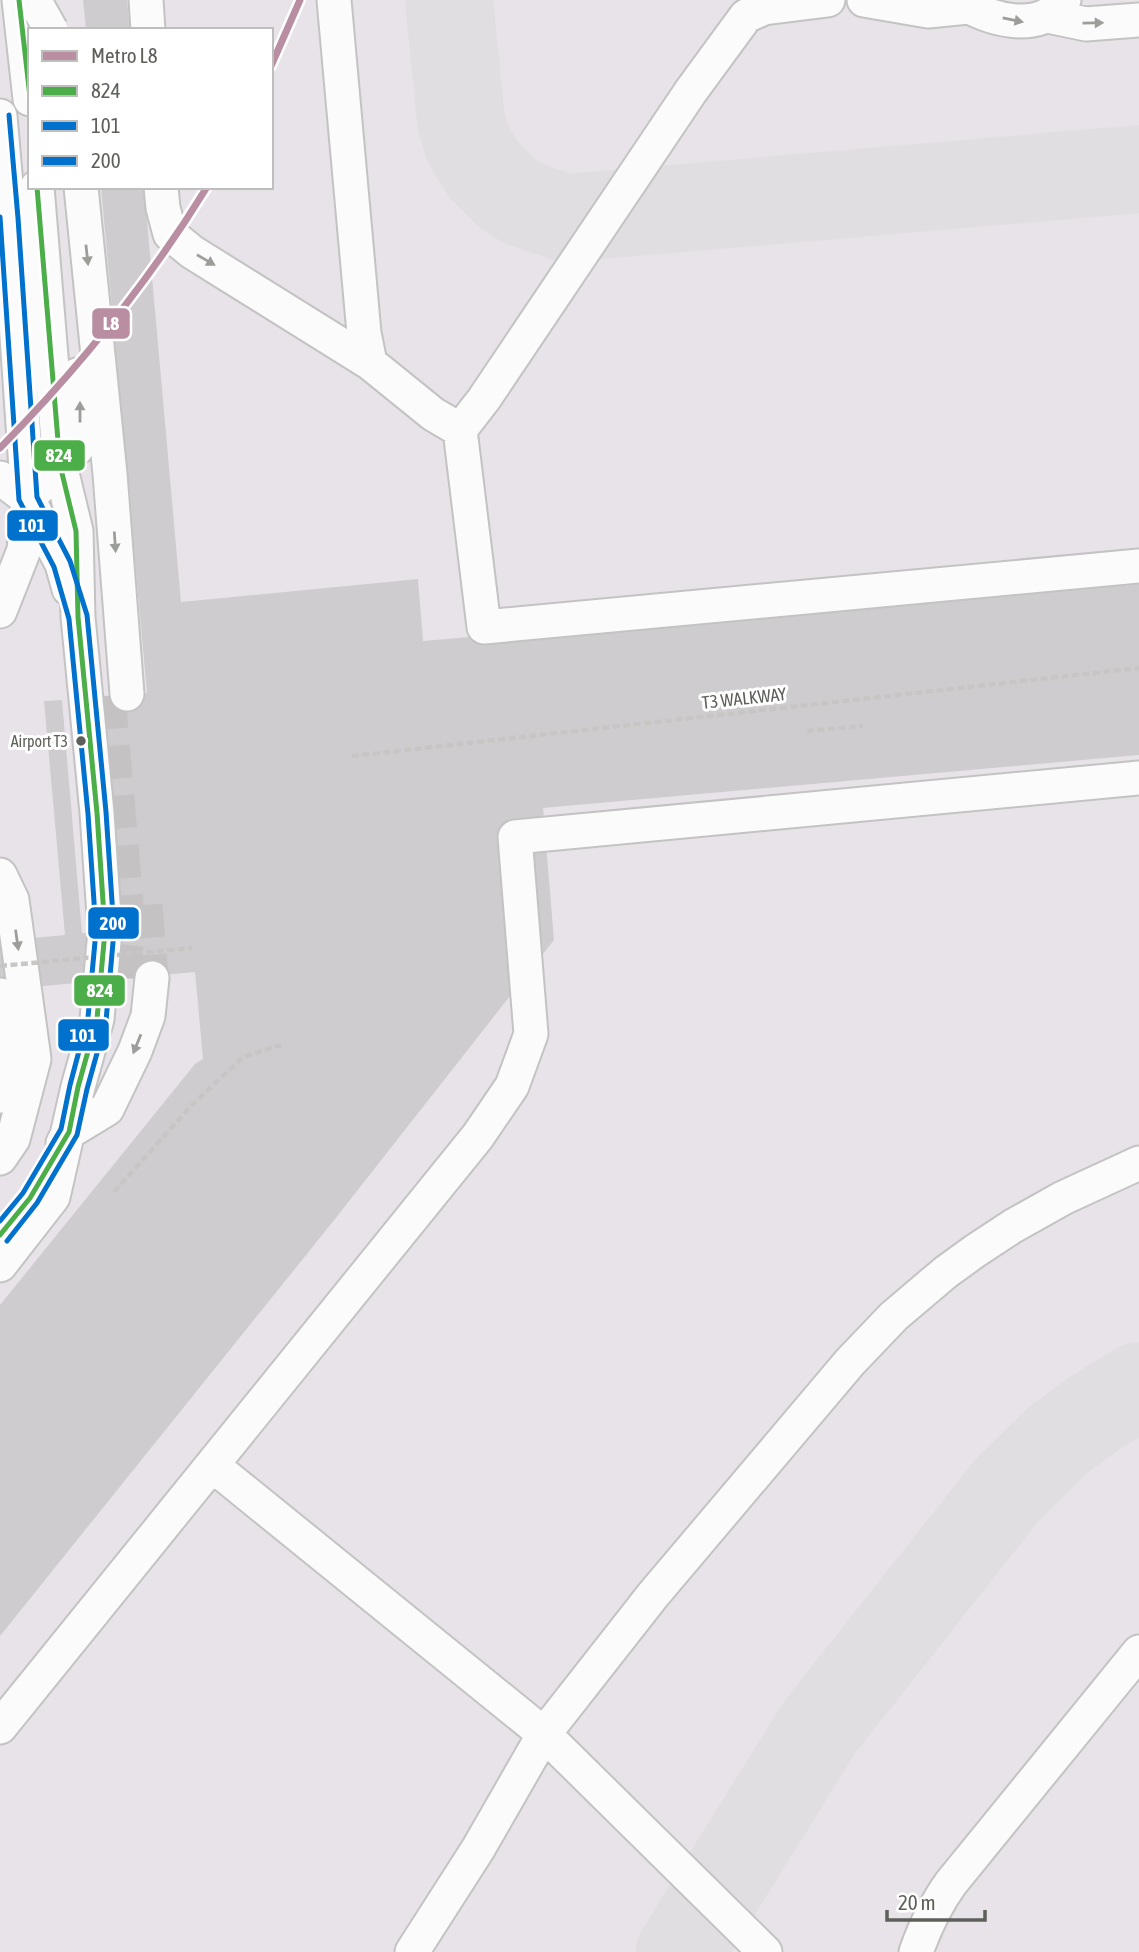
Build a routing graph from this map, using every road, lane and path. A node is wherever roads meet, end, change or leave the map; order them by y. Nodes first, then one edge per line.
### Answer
1 (19, 0) edge
2 (30, 0) edge
3 (43, 0) edge
4 (146, 0) edge
5 (334, 0) edge
6 (828, 0) edge
7 (864, 0) edge
8 (1131, 0) edge
9 (1139, 2) edge
10 (963, 4) edge
11 (1056, 8) edge
12 (1139, 20) edge
13 (45, 28) edge
14 (50, 28) edge
15 (148, 28) edge
16 (28, 81) edge
17 (0, 116) edge
18 (37, 189) edge
19 (59, 189) edge
20 (80, 189) edge
21 (161, 189) edge
22 (370, 363) junction
23 (460, 430) junction
24 (61, 465) junction
25 (0, 478) edge
26 (28, 499) junction
27 (1139, 566) edge
28 (0, 611) edge
29 (78, 617) junction
30 (1139, 668) edge
31 (118, 695) tunnel mouth
32 (863, 726) dead end
33 (807, 731) dead end
34 (352, 756) dead end
35 (1139, 778) edge
36 (0, 875) edge
37 (192, 948) dead end
38 (0, 966) edge
39 (0, 995) edge
40 (281, 1045) dead end
41 (78, 1087) junction
42 (0, 1096) edge
43 (69, 1132) junction
44 (0, 1158) edge
45 (1139, 1163) edge
46 (114, 1192) dead end
47 (0, 1235) edge
48 (0, 1265) edge
49 (212, 1465) junction
50 (1139, 1652) edge
51 (0, 1727) edge
52 (544, 1734) junction
53 (412, 1952) edge
54 (765, 1952) edge
55 (916, 1952) edge

1 - 16 street
2 - 14 street, bridge
3 - 13 street
4 - 15 street
5 - 22 street
6 - 23 street
7 - 10 street
8 - 9 street
10 -> 11 street
11 -> 12 street
17 - 26 street
18 - 24 street
24 -> 19 street
20 -> 31 street
21 -> 22 street
22 - 23 street
23 - 27 street
24 - 26 street
24 - 29 street
25 - 26 street
26 - 28 street
26 - 29 street
29 - 41 street
30 - 34 path, T3 WALKWAY
32 - 33 path
35 - 49 street
36 -> 44 street
37 - 38 path, bridge
39 - 42 street
40 - 46 path
41 - 43 street
41 -> 43 street
43 - 47 street
43 - 48 street
45 - 52 street
49 - 51 street
49 - 52 street
50 - 55 street
52 - 53 street
52 - 54 street

